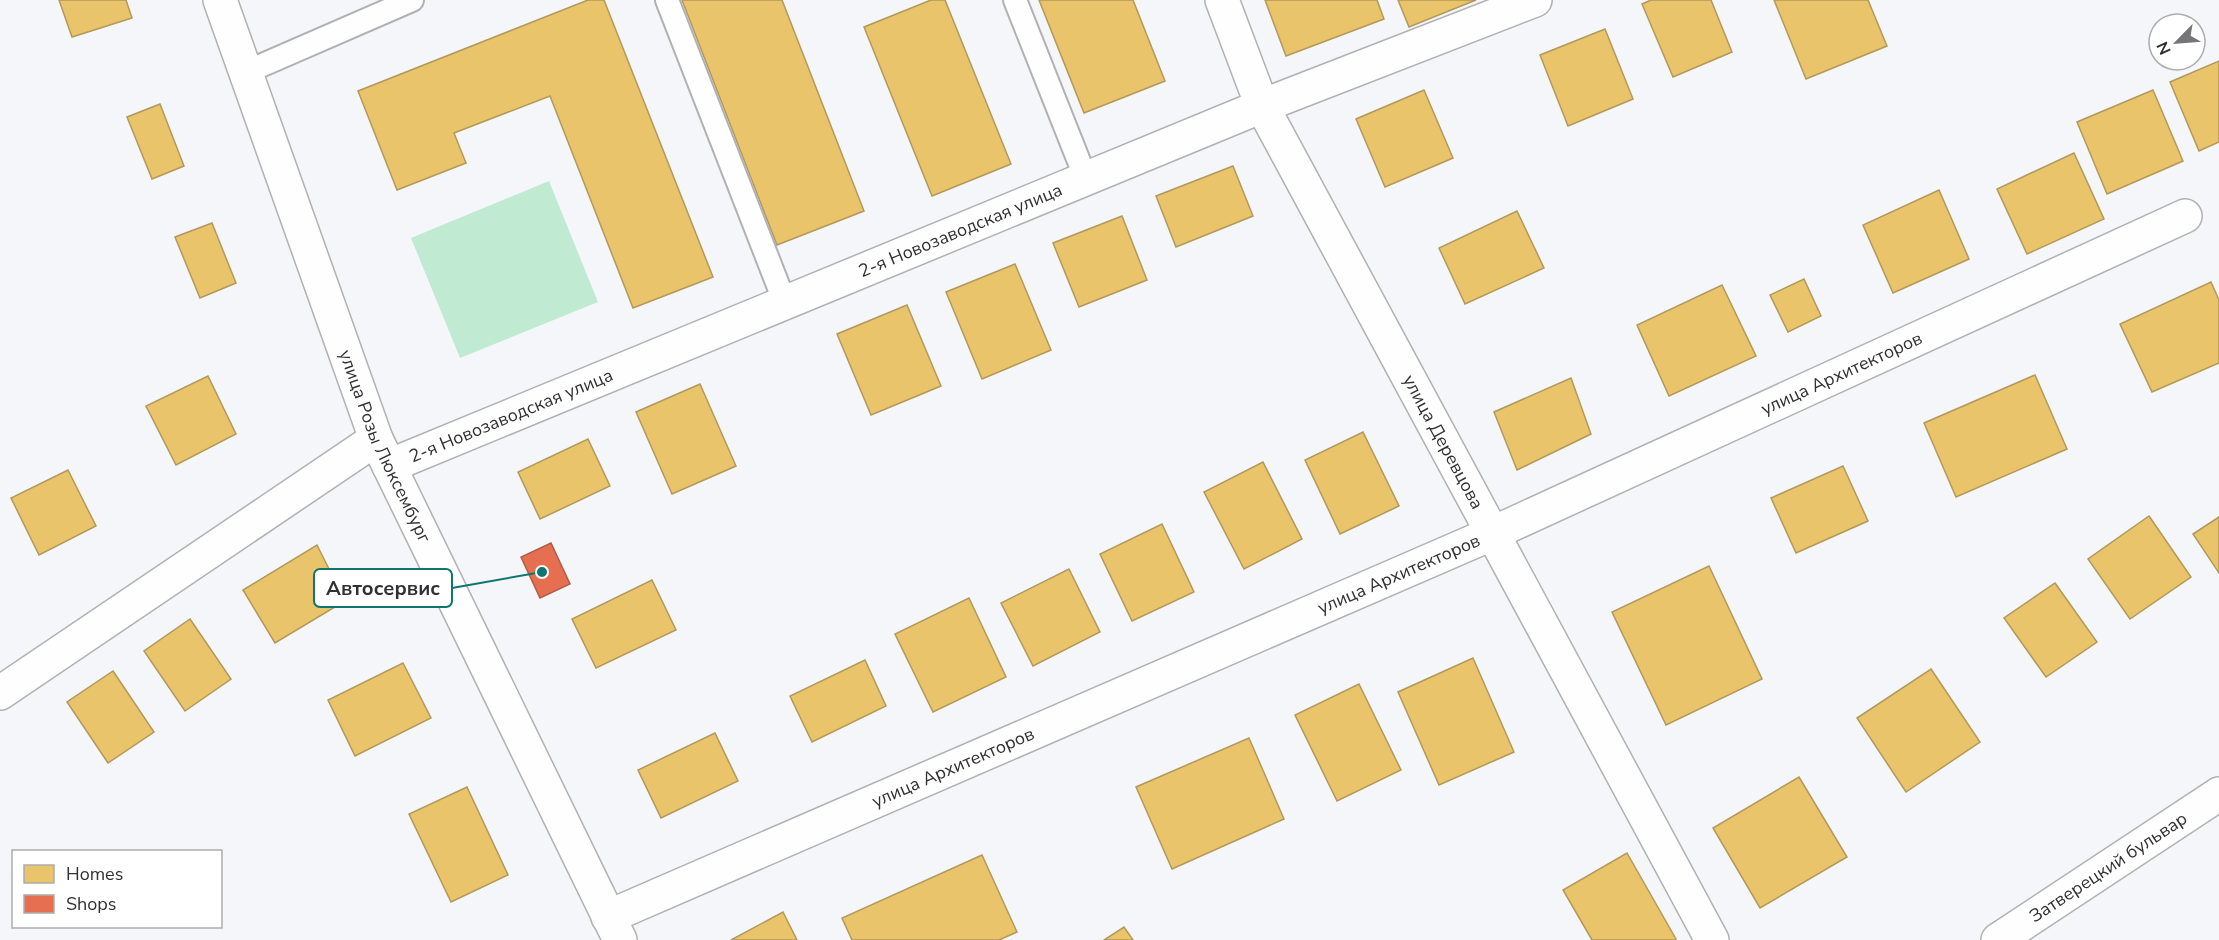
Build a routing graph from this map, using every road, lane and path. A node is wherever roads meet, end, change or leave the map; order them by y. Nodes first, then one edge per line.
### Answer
1 (220, 0) edge
2 (412, 0) edge
3 (667, 0) edge
4 (1015, 0) edge
5 (1222, 0) edge
6 (1535, 0) edge
7 (244, 73) junction
8 (1262, 106) junction
9 (1086, 179) junction
10 (2185, 216) dead end
11 (785, 303) junction
12 (383, 452) junction
13 (1491, 534) junction
14 (0, 693) edge
15 (2219, 794) edge
16 (614, 928) edge
17 (1712, 940) edge
18 (1998, 940) edge

1 - 7 street, улица Розы Люксембург
2 - 7 lane
3 - 11 lane
4 - 9 lane
5 - 8 street, улица Деревцова
6 - 8 street, 2-я Новозаводская улица
7 - 12 street, улица Розы Люксембург
8 - 9 street, 2-я Новозаводская улица
8 - 13 street, улица Деревцова
9 - 11 street, 2-я Новозаводская улица
10 - 13 street, улица Архитекторов
11 - 12 street, 2-я Новозаводская улица
12 - 14 street, 2-я Новозаводская улица
12 - 16 street, улица Розы Люксембург
13 - 16 street, улица Архитекторов
13 - 17 street, улица Деревцова
15 - 18 street, Затверецкий бульвар

